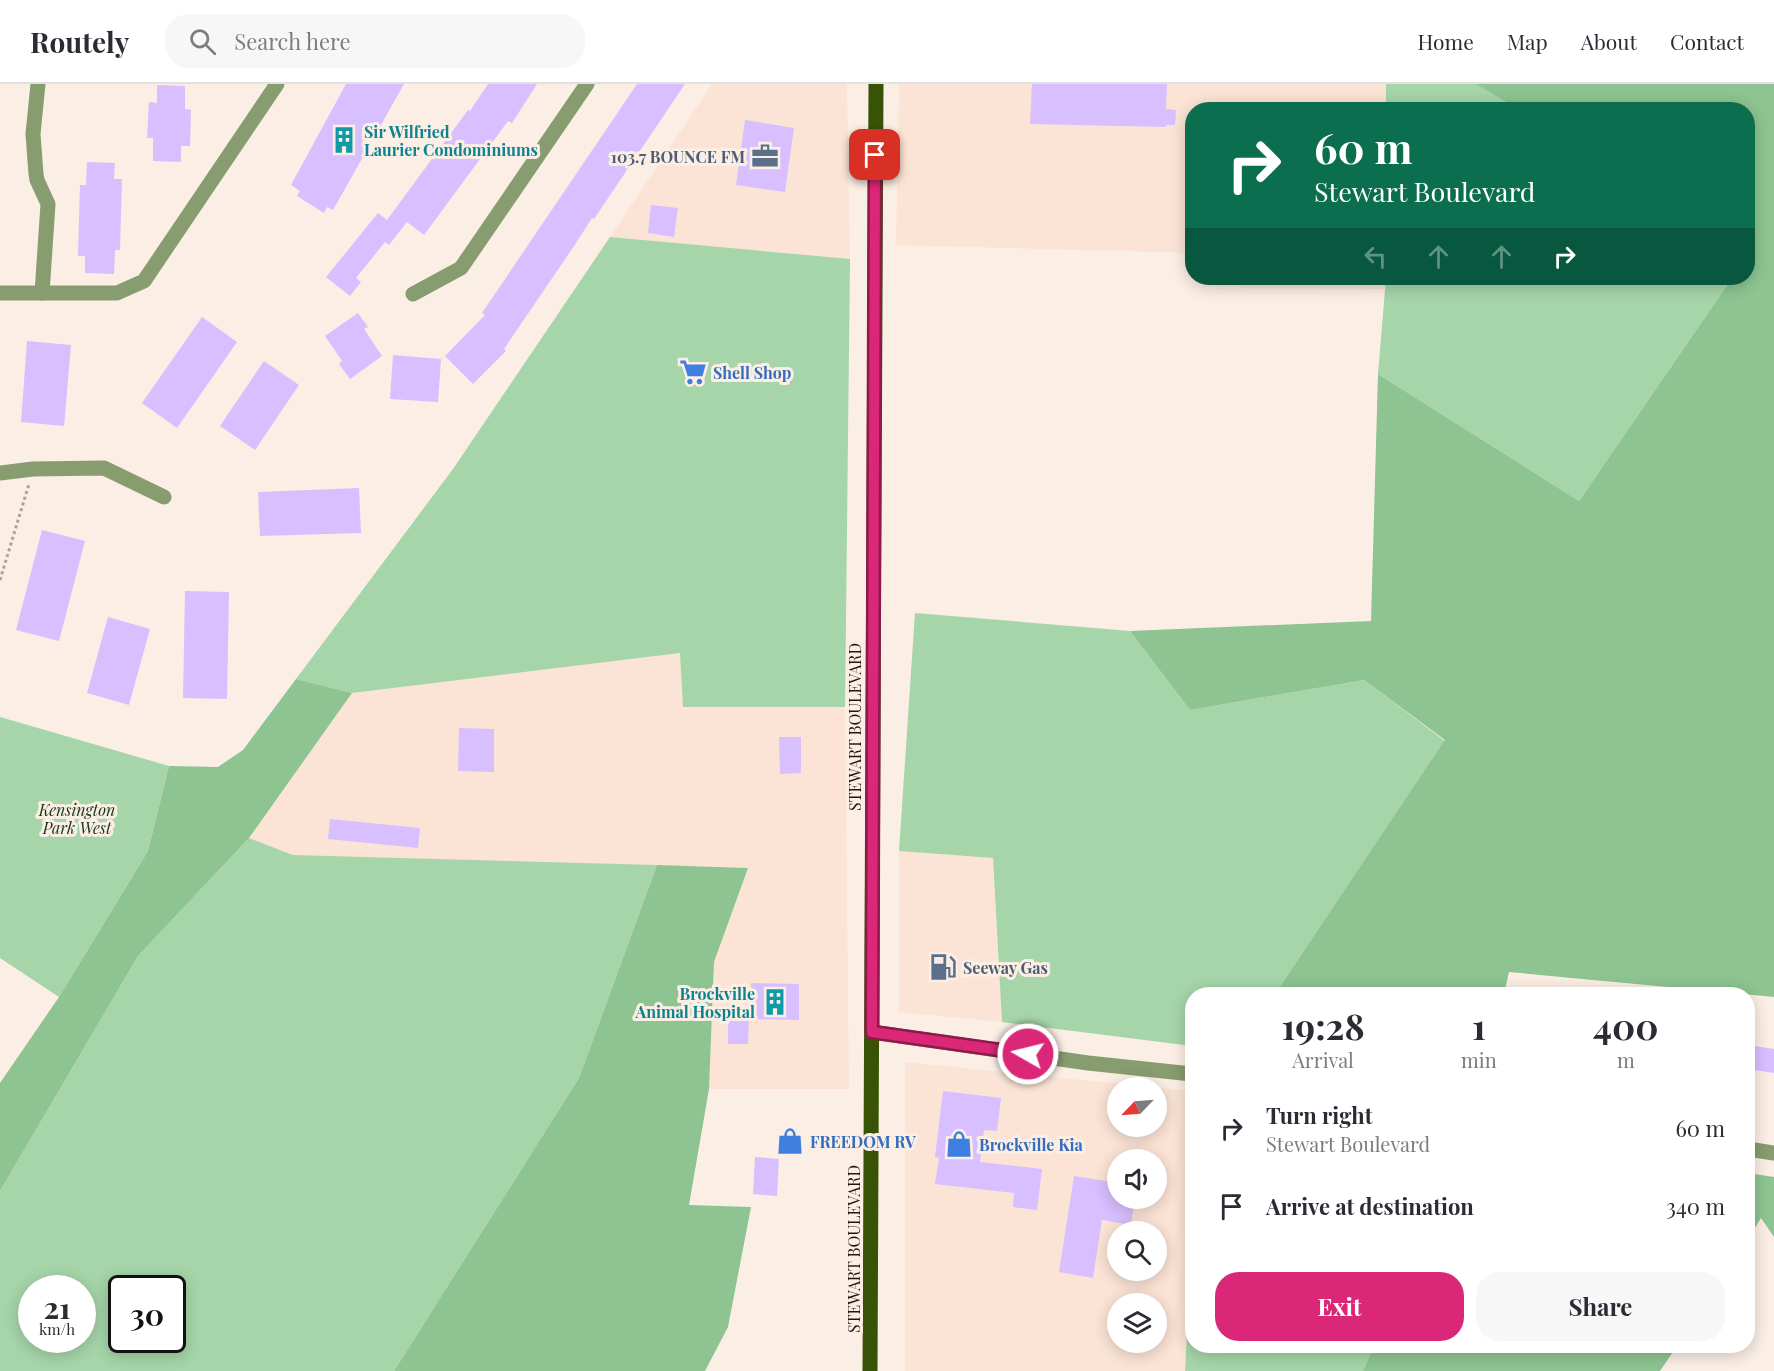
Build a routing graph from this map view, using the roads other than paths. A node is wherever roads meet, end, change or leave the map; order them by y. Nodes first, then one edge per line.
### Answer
1 (38, 84) edge
2 (277, 84) edge
3 (587, 84) edge
4 (876, 84) edge
5 (0, 293) edge
6 (42, 293) junction
7 (413, 294) dead end
8 (0, 473) edge
9 (164, 497) dead end
10 (872, 1032) junction
11 (1185, 1073) edge
12 (1755, 1150) edge
13 (1774, 1153) edge
14 (870, 1371) edge

1 - 6 street
2 - 6 street
3 - 7 street
4 - 10 main road, STEWART BOULEVARD
5 - 6 street
8 - 9 street
10 - 11 street
10 - 14 main road, STEWART BOULEVARD
12 - 13 street

